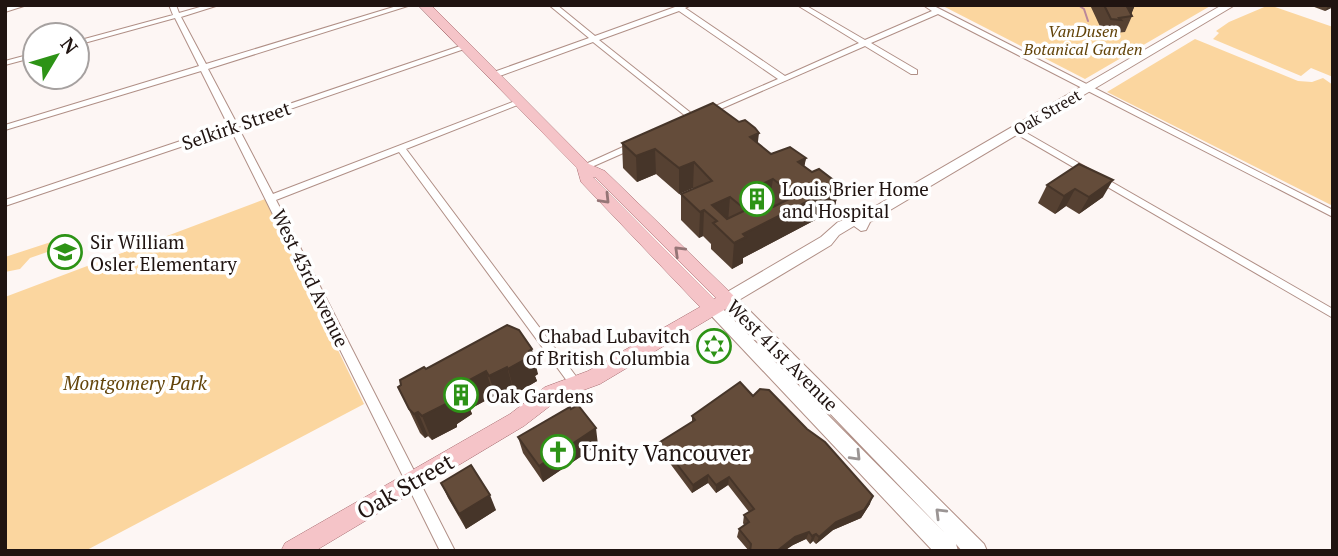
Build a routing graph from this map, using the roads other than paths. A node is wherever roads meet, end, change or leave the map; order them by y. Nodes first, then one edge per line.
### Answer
1 (24, 5) edge
2 (216, 5) edge
3 (408, 5) edge
4 (424, 5) edge
5 (552, 5) edge
6 (800, 5) edge
7 (926, 5) edge
8 (1230, 5) edge
9 (681, 6) edge
10 (5, 10) edge
11 (175, 10) edge
12 (938, 11) junction
13 (91, 38) edge
14 (594, 39) junction
15 (865, 43) junction
16 (466, 47) junction
17 (204, 67) junction
18 (914, 72) dead end
19 (494, 75) junction
20 (784, 79) junction
21 (1088, 88) junction
22 (521, 102) junction
23 (693, 119) junction
24 (682, 124) edge
25 (234, 126) junction
26 (5, 128) edge
27 (1016, 130) junction
28 (641, 142) edge
29 (401, 148) junction
30 (584, 167) junction
31 (272, 198) junction
32 (5, 203) edge
33 (1333, 214) edge
34 (720, 303) junction
35 (1333, 314) edge
36 (583, 379) junction
37 (822, 398) junction
38 (413, 481) junction
39 (293, 551) edge
40 (449, 551) edge
41 (948, 551) edge
42 (977, 551) edge

1 - 10 street
2 - 11 street
3 - 17 street
4 - 16 main road, West 41st Avenue
5 - 14 street
6 - 15 street
7 - 12 street
8 - 21 main road, Oak Street
9 - 14 street
9 - 20 street
11 - 13 street
11 - 17 street, West 43rd Avenue
12 - 15 street
12 - 21 street
14 - 19 street
14 - 23 street
15 - 18 street
15 - 20 street
16 - 19 main road, West 41st Avenue
16 - 25 street, Selkirk Street
17 - 25 street, West 43rd Avenue
17 - 26 street
19 - 22 main road, West 41st Avenue
20 - 23 street
21 - 27 main road, Oak Street
21 - 33 street
22 - 29 street
22 - 30 main road, West 41st Avenue
23 - 24 street
25 - 31 street, West 43rd Avenue
25 - 32 street, Selkirk Street
27 - 34 main road, Oak Street
27 - 35 street
28 - 30 street
29 - 31 street
29 - 36 street
30 - 34 main road, West 41st Avenue
31 - 38 street, West 43rd Avenue
34 - 36 main road, Oak Street
34 - 37 main road, West 41st Avenue
36 - 38 main road, Oak Street
37 -> 41 main road, West 41st Avenue
42 -> 37 main road, West 41st Avenue
38 - 39 main road, Oak Street
38 - 40 street, West 43rd Avenue

